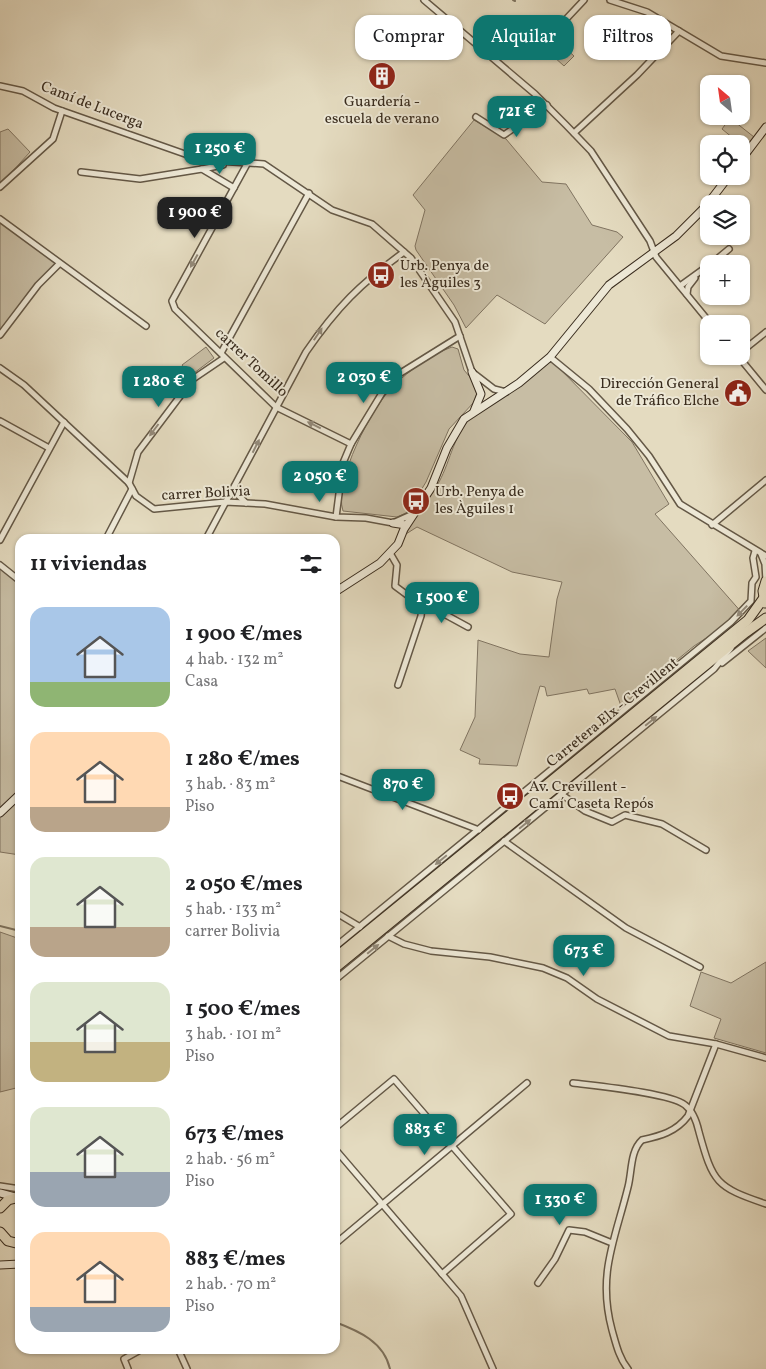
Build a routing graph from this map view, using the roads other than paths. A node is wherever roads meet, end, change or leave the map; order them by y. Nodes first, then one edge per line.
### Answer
1 (424, 0) edge
2 (584, 0) edge
3 (610, 0) edge
4 (570, 15) edge
5 (679, 31) junction
6 (766, 63) edge
7 (0, 86) edge
8 (547, 105) junction
9 (62, 111) junction
10 (476, 117) dead end
11 (766, 127) edge
12 (574, 133) junction
13 (750, 148) edge
14 (234, 163) junction
15 (247, 164) junction
16 (202, 170) junction
17 (81, 172) dead end
18 (722, 185) edge
19 (0, 188) edge
20 (234, 188) junction
21 (309, 193) junction
22 (0, 219) edge
23 (729, 249) dead end
24 (404, 252) junction
25 (655, 253) junction
26 (722, 255) edge
27 (59, 264) junction
28 (698, 274) joint
29 (680, 286) junction
30 (687, 294) junction
31 (704, 315) edge
32 (146, 326) dead end
33 (766, 332) edge
34 (0, 334) edge
35 (460, 336) junction
36 (750, 345) edge
37 (222, 356) junction
38 (550, 357) junction
39 (745, 365) edge
40 (0, 368) edge
41 (472, 372) junction
42 (489, 386) junction
43 (766, 390) edge
44 (506, 392) junction
45 (481, 394) junction
46 (492, 400) junction
47 (276, 407) junction
48 (474, 411) junction
49 (0, 421) edge
50 (64, 422) junction
51 (351, 444) junction
52 (49, 448) junction
53 (766, 480) edge
54 (129, 483) junction
55 (235, 486) junction
56 (132, 489) junction
57 (225, 502) junction
58 (246, 503) junction
59 (413, 514) junction
60 (336, 517) junction
61 (393, 523) junction
62 (406, 525) junction
63 (712, 526) junction
64 (109, 534) edge
65 (209, 534) edge
66 (0, 540) edge
67 (755, 551) junction
68 (390, 553) junction
69 (763, 555) edge
70 (0, 565) edge
71 (15, 577) edge
72 (766, 581) edge
73 (340, 589) edge
74 (765, 602) edge
75 (422, 606) junction
76 (766, 618) edge
77 (468, 627) dead end
78 (766, 628) edge
79 (745, 632) junction
80 (711, 650) junction
81 (714, 670) junction
82 (666, 676) junction
83 (398, 685) dead end
84 (340, 777) edge
85 (561, 794) junction
86 (15, 799) edge
87 (0, 813) edge
88 (478, 830) junction
89 (504, 841) junction
90 (706, 850) dead end
91 (340, 915) edge
92 (360, 927) junction
93 (388, 936) junction
94 (340, 943) edge
95 (340, 954) edge
96 (340, 964) edge
97 (700, 967) dead end
98 (340, 976) edge
99 (716, 1044) junction
100 (766, 1058) edge
101 (527, 1082) dead end
102 (573, 1083) dead end
103 (690, 1110) junction
104 (340, 1124) edge
105 (452, 1147) junction
106 (340, 1155) edge
107 (0, 1186) edge
108 (0, 1193) edge
109 (15, 1193) edge
110 (15, 1194) edge
111 (15, 1196) edge
112 (383, 1204) junction
113 (766, 1204) edge
114 (0, 1208) edge
115 (0, 1232) edge
116 (340, 1240) edge
117 (10, 1242) junction
118 (612, 1242) junction
119 (15, 1243) edge
120 (0, 1246) edge
121 (15, 1264) edge
122 (0, 1265) edge
123 (442, 1274) junction
124 (538, 1283) dead end
125 (133, 1354) edge
126 (180, 1354) edge
127 (128, 1369) edge
128 (188, 1369) edge
129 (493, 1369) edge
130 (628, 1369) edge

1 - 8 street
2 - 4 street
3 - 5 street
5 - 6 street
5 - 12 street
7 - 9 street, Camí de Lucerga
8 - 10 street
8 - 12 street
9 - 14 street, Camí de Lucerga
9 - 19 street
11 - 13 street
12 - 25 street
14 - 15 street, Camí de Lucerga
14 - 16 street
15 - 20 street
15 - 21 street, Camí de Lucerga
16 - 17 street
16 - 20 street
18 - 25 street
20 -> 37 street, carrer Tomillo
21 - 24 street, Camí de Lucerga
21 - 37 street
22 - 27 street
23 - 26 street
24 - 35 street, Camí de Lucerga
47 -> 24 street
25 - 29 street
25 - 38 street
27 - 32 street
27 - 34 street
28 - 29 street
28 - 30 street
29 - 30 street
30 - 31 street
33 - 36 street
35 - 41 street, Camí de Lucerga
35 - 51 street
37 - 47 street, carrer Tomillo
37 -> 54 street
38 - 44 street
38 - 63 street
39 - 43 street
40 - 50 street
41 - 42 street
41 - 45 street
42 - 44 street
42 - 46 street
44 - 46 street
45 - 46 street
45 - 48 street
46 - 48 street
51 -> 47 street, carrer Tomillo
55 -> 47 street
48 - 59 street
49 - 52 street
50 - 52 street
50 - 54 street
51 - 60 street
52 - 66 street
53 - 63 street
54 - 56 street, carrer Bolivia
55 - 57 street
55 - 58 street
56 - 57 street, carrer Bolivia
56 - 64 street
57 - 58 street, carrer Bolivia
57 - 65 street
58 - 60 street, carrer Bolivia
59 - 61 street
59 - 62 street
60 - 61 street, carrer Bolivia
61 - 62 street
62 - 68 street
63 - 67 street
67 - 69 street
67 -> 82 street
68 - 73 street
68 - 75 street
69 - 72 street
70 - 71 street
72 - 74 highway
74 - 80 highway, Carretera Elx - Crevillent
75 - 77 street
75 - 83 street
76 - 79 highway, Carretera Elx - Crevillent
78 - 81 street
79 - 81 street
79 - 96 highway, Carretera Elx - Crevillent
80 - 82 street
80 - 95 highway, Carretera Elx - Crevillent
85 -> 81 street
82 - 88 street
84 - 88 street
89 -> 85 street
85 - 90 street
86 - 87 street
88 -> 92 street
89 - 93 street
89 - 97 street
91 - 92 street
92 - 94 street
98 -> 93 street
93 - 99 street
99 - 100 street
99 - 103 street
101 - 105 street
102 - 103 street
103 - 113 street
103 - 118 street
104 - 105 street
105 - 112 street
105 - 123 street
106 - 112 street
107 - 109 street
108 - 110 street
111 - 114 highway
112 - 116 street
112 - 123 street
115 - 117 highway
117 - 119 highway
117 - 120 highway
118 - 124 street
118 - 130 street
121 - 122 street
123 - 129 street
125 - 127 street
126 - 128 street

